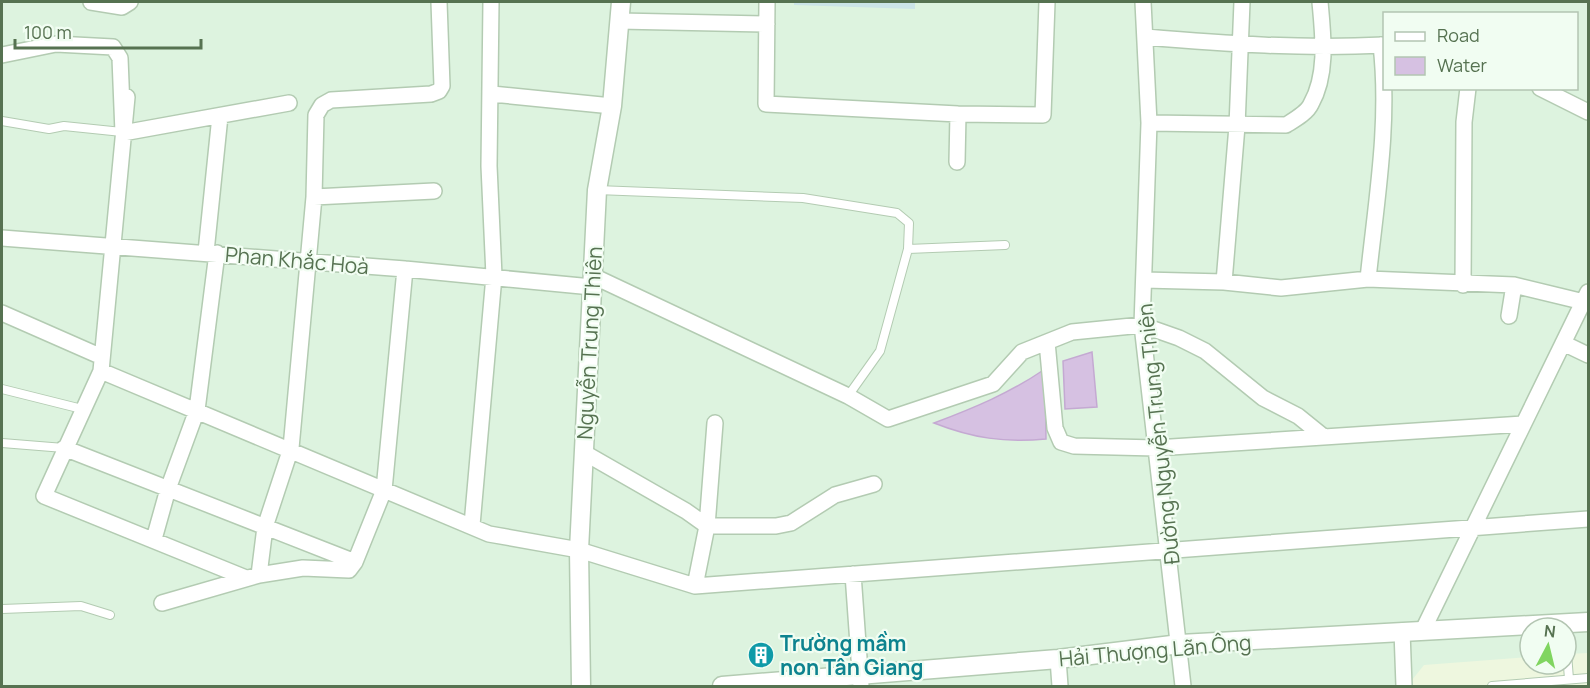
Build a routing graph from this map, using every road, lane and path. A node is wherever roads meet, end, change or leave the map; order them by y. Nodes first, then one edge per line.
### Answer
1 (91, 2) edge
2 (130, 2) edge
3 (439, 2) edge
4 (491, 2) edge
5 (621, 2) edge
6 (767, 2) edge
7 (1047, 2) edge
8 (1143, 2) edge
9 (1242, 2) edge
10 (1320, 2) edge
11 (619, 21) junction
12 (767, 24) junction
13 (1146, 37) junction
14 (1383, 45) edge
15 (1240, 46) junction
16 (1323, 48) junction
17 (2, 55) edge
18 (1383, 90) edge
19 (1468, 90) edge
20 (1544, 90) edge
21 (492, 94) junction
22 (127, 97) dead end
23 (290, 103) dead end
24 (612, 106) junction
25 (1588, 112) edge
26 (958, 114) junction
27 (220, 116) junction
28 (2, 121) edge
29 (1149, 123) junction
30 (1236, 126) junction
31 (123, 133) junction
32 (957, 162) dead end
33 (434, 190) dead end
34 (597, 190) junction
35 (314, 197) junction
36 (2, 238) edge
37 (113, 245) junction
38 (1005, 245) dead end
39 (908, 249) junction
40 (212, 253) junction
41 (309, 261) junction
42 (405, 268) junction
43 (494, 276) junction
44 (1368, 279) junction
45 (1144, 280) junction
46 (593, 281) junction
47 (1224, 282) junction
48 (1463, 285) junction
49 (1514, 285) junction
50 (1586, 297) edge
51 (2, 313) edge
52 (1509, 316) dead end
53 (1142, 325) junction
54 (1047, 342) junction
55 (1563, 343) junction
56 (1588, 355) edge
57 (101, 364) junction
58 (2, 388) edge
59 (848, 396) junction
60 (82, 410) junction
61 (197, 410) junction
62 (714, 423) dead end
63 (1523, 424) junction
64 (1324, 437) junction
65 (2, 443) edge
66 (63, 448) junction
67 (291, 448) junction
68 (1156, 448) junction
69 (583, 452) junction
70 (874, 484) dead end
71 (168, 489) junction
72 (384, 490) junction
73 (1588, 519) edge
74 (472, 525) junction
75 (707, 526) junction
76 (265, 527) junction
77 (1472, 528) junction
78 (154, 539) junction
79 (579, 550) junction
80 (1169, 550) junction
81 (355, 562) junction
82 (853, 574) junction
83 (252, 577) junction
84 (694, 586) junction
85 (162, 603) dead end
86 (2, 609) edge
87 (110, 615) dead end
88 (1423, 630) junction
89 (1402, 631) junction
90 (1518, 631) edge
91 (1180, 644) junction
92 (1058, 659) junction
93 (1569, 676) edge
94 (1588, 678) edge
95 (1569, 679) junction
96 (861, 681) edge
97 (764, 685) edge
98 (581, 687) edge
99 (722, 687) edge
100 (1060, 687) edge
101 (1183, 687) edge
102 (1404, 687) edge
103 (1492, 687) edge

1 - 2 street
3 - 35 street
4 - 21 street
5 - 11 street, Nguyễn Trung Thiên
6 - 12 street
7 - 26 street
8 - 13 street, Đường Nguyễn Trung Thiên
9 - 15 street
10 - 16 street
11 - 12 street
11 - 24 street, Nguyễn Trung Thiên
12 - 26 street
13 - 15 street
13 - 29 street, Đường Nguyễn Trung Thiên
14 - 16 street
15 - 16 street
15 - 30 street
16 - 30 street
17 - 31 street
18 - 44 street
19 - 48 street
20 - 25 street
21 - 24 street
21 - 43 street
22 - 31 street
23 - 27 street
24 - 34 street, Nguyễn Trung Thiên
26 - 32 street
27 - 31 street
27 - 40 street
28 - 31 lane
29 - 30 street
29 - 45 street, Đường Nguyễn Trung Thiên
30 - 47 street
31 - 37 street
33 - 35 street
34 - 39 lane
34 - 46 street, Nguyễn Trung Thiên
35 - 41 street
36 - 37 street, Phan Khắc Hoà
37 - 40 street, Phan Khắc Hoà
37 - 57 street
38 - 39 lane
39 - 59 lane
40 - 41 street, Phan Khắc Hoà
40 - 61 street
41 - 42 street, Phan Khắc Hoà
41 - 67 street
42 - 43 street, Phan Khắc Hoà
42 - 72 street
43 - 46 street, Phan Khắc Hoà
43 - 74 street
44 - 47 street
44 - 48 street
45 - 47 street
45 - 53 street, Đường Nguyễn Trung Thiên
46 - 59 street, Phan Khắc Hoà
46 - 69 street, Nguyễn Trung Thiên
48 - 49 street
49 - 50 street
49 - 52 street
50 - 55 street
51 - 57 street
53 - 54 street, Phan Khắc Hoà
53 - 64 street
53 - 68 street, Đường Nguyễn Trung Thiên
54 - 59 street, Phan Khắc Hoà
54 - 68 street
55 - 56 street
55 - 63 street
57 - 60 street
57 - 61 street
58 - 60 lane
60 - 66 street
61 - 67 street
61 - 71 street
62 - 75 street
63 - 64 street
63 - 77 street
64 - 68 street
65 - 66 lane
66 - 71 street
66 - 78 street
67 - 72 street
67 - 76 street
68 - 80 street, Đường Nguyễn Trung Thiên
69 - 75 street
69 - 79 street, Nguyễn Trung Thiên
70 - 75 street
71 - 76 street
71 - 78 street
72 - 74 street
72 - 81 street
73 - 77 street
74 - 79 street
75 - 84 street
76 - 81 street
76 - 83 street
77 - 80 street
77 - 88 street
78 - 83 street
79 - 84 street
79 - 98 street, Nguyễn Trung Thiên
80 - 82 street
80 - 91 street, Đường Nguyễn Trung Thiên
81 - 83 street
82 - 84 street
82 - 96 street
83 - 85 street
86 - 87 lane
88 - 89 street, Hải Thượng Lãn Ông
88 - 90 street, Hải Thượng Lãn Ông
89 - 91 street, Hải Thượng Lãn Ông
89 - 102 street
91 - 92 street, Hải Thượng Lãn Ông
91 - 101 street, Đường Nguyễn Trung Thiên
92 - 96 street, Hải Thượng Lãn Ông
92 - 100 street
93 - 95 lane
94 - 95 lane
95 - 103 lane
96 - 97 street, Hải Thượng Lãn Ông
97 - 99 street, Hải Thượng Lãn Ông

